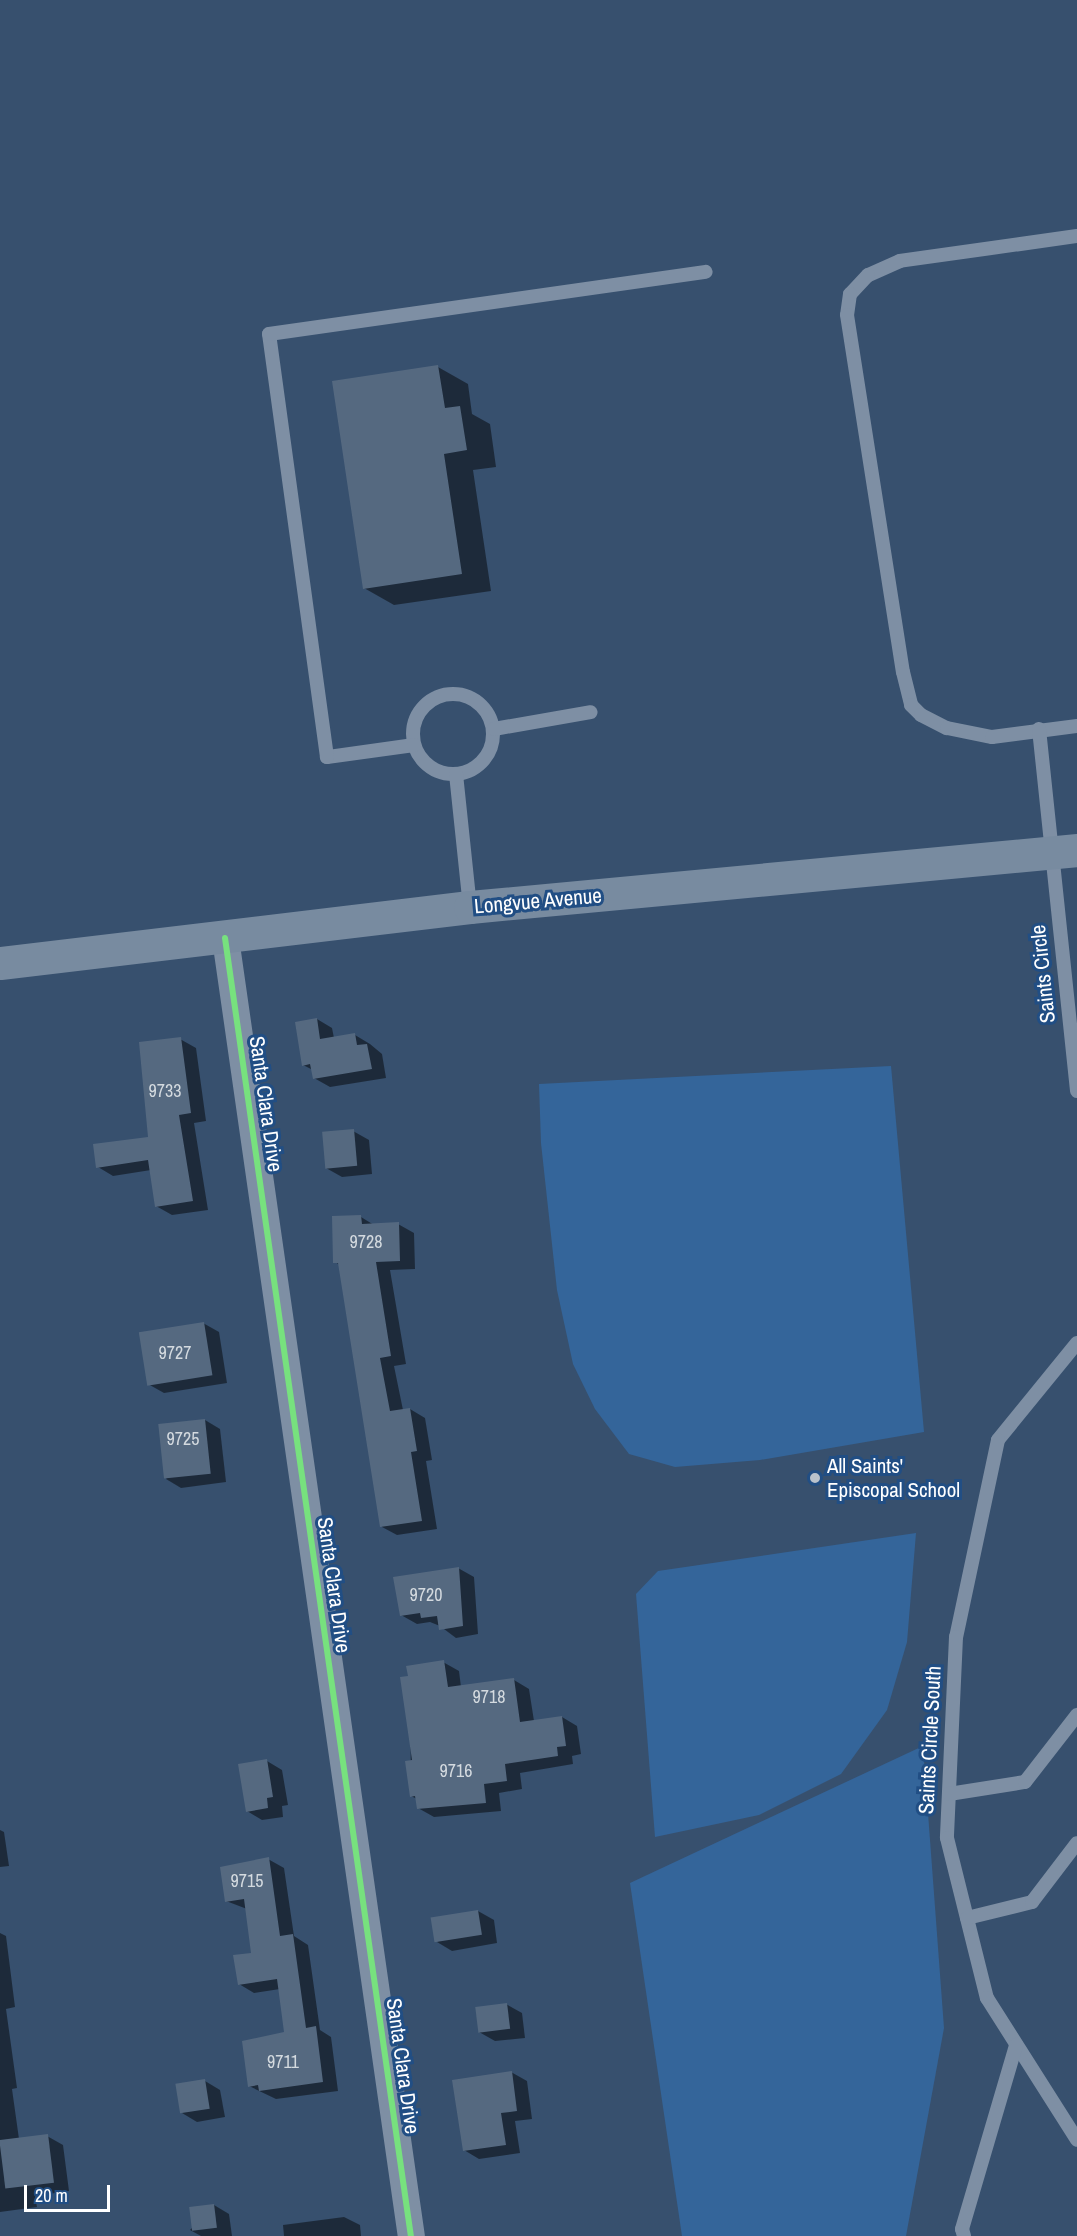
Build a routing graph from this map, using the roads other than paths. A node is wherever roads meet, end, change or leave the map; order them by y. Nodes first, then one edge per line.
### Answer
1 (1077, 236) edge
2 (706, 272) dead end
3 (591, 712) dead end
4 (1077, 726) edge
5 (494, 729) junction
6 (1039, 729) junction
7 (414, 745) junction
8 (456, 774) junction
9 (1065, 851) edge
10 (470, 907) junction
11 (225, 938) junction
12 (0, 963) edge
13 (1077, 1091) edge
14 (1077, 1343) edge
15 (1077, 1715) edge
16 (949, 1794) junction
17 (1077, 1843) edge
18 (967, 1918) junction
19 (1016, 2044) junction
20 (1077, 2140) edge
21 (411, 2236) edge
22 (963, 2236) edge

1 - 6 lane
2 - 7 lane
3 - 5 lane
4 - 6 lane
5 - 7 lane
5 - 8 lane
6 - 9 lane, Saints Circle
7 - 8 lane
8 - 10 lane
9 - 10 main road, Longvue Avenue
9 - 13 lane, Saints Circle
10 - 11 main road, Longvue Avenue
11 - 12 main road, Longvue Avenue
11 - 21 street, Santa Clara Drive
14 - 16 lane, Saints Circle South
15 - 16 lane
16 - 18 lane, Saints Circle South
17 - 18 lane
18 - 19 lane, Saints Circle South
19 - 20 lane, Saints Circle South
19 - 22 lane

